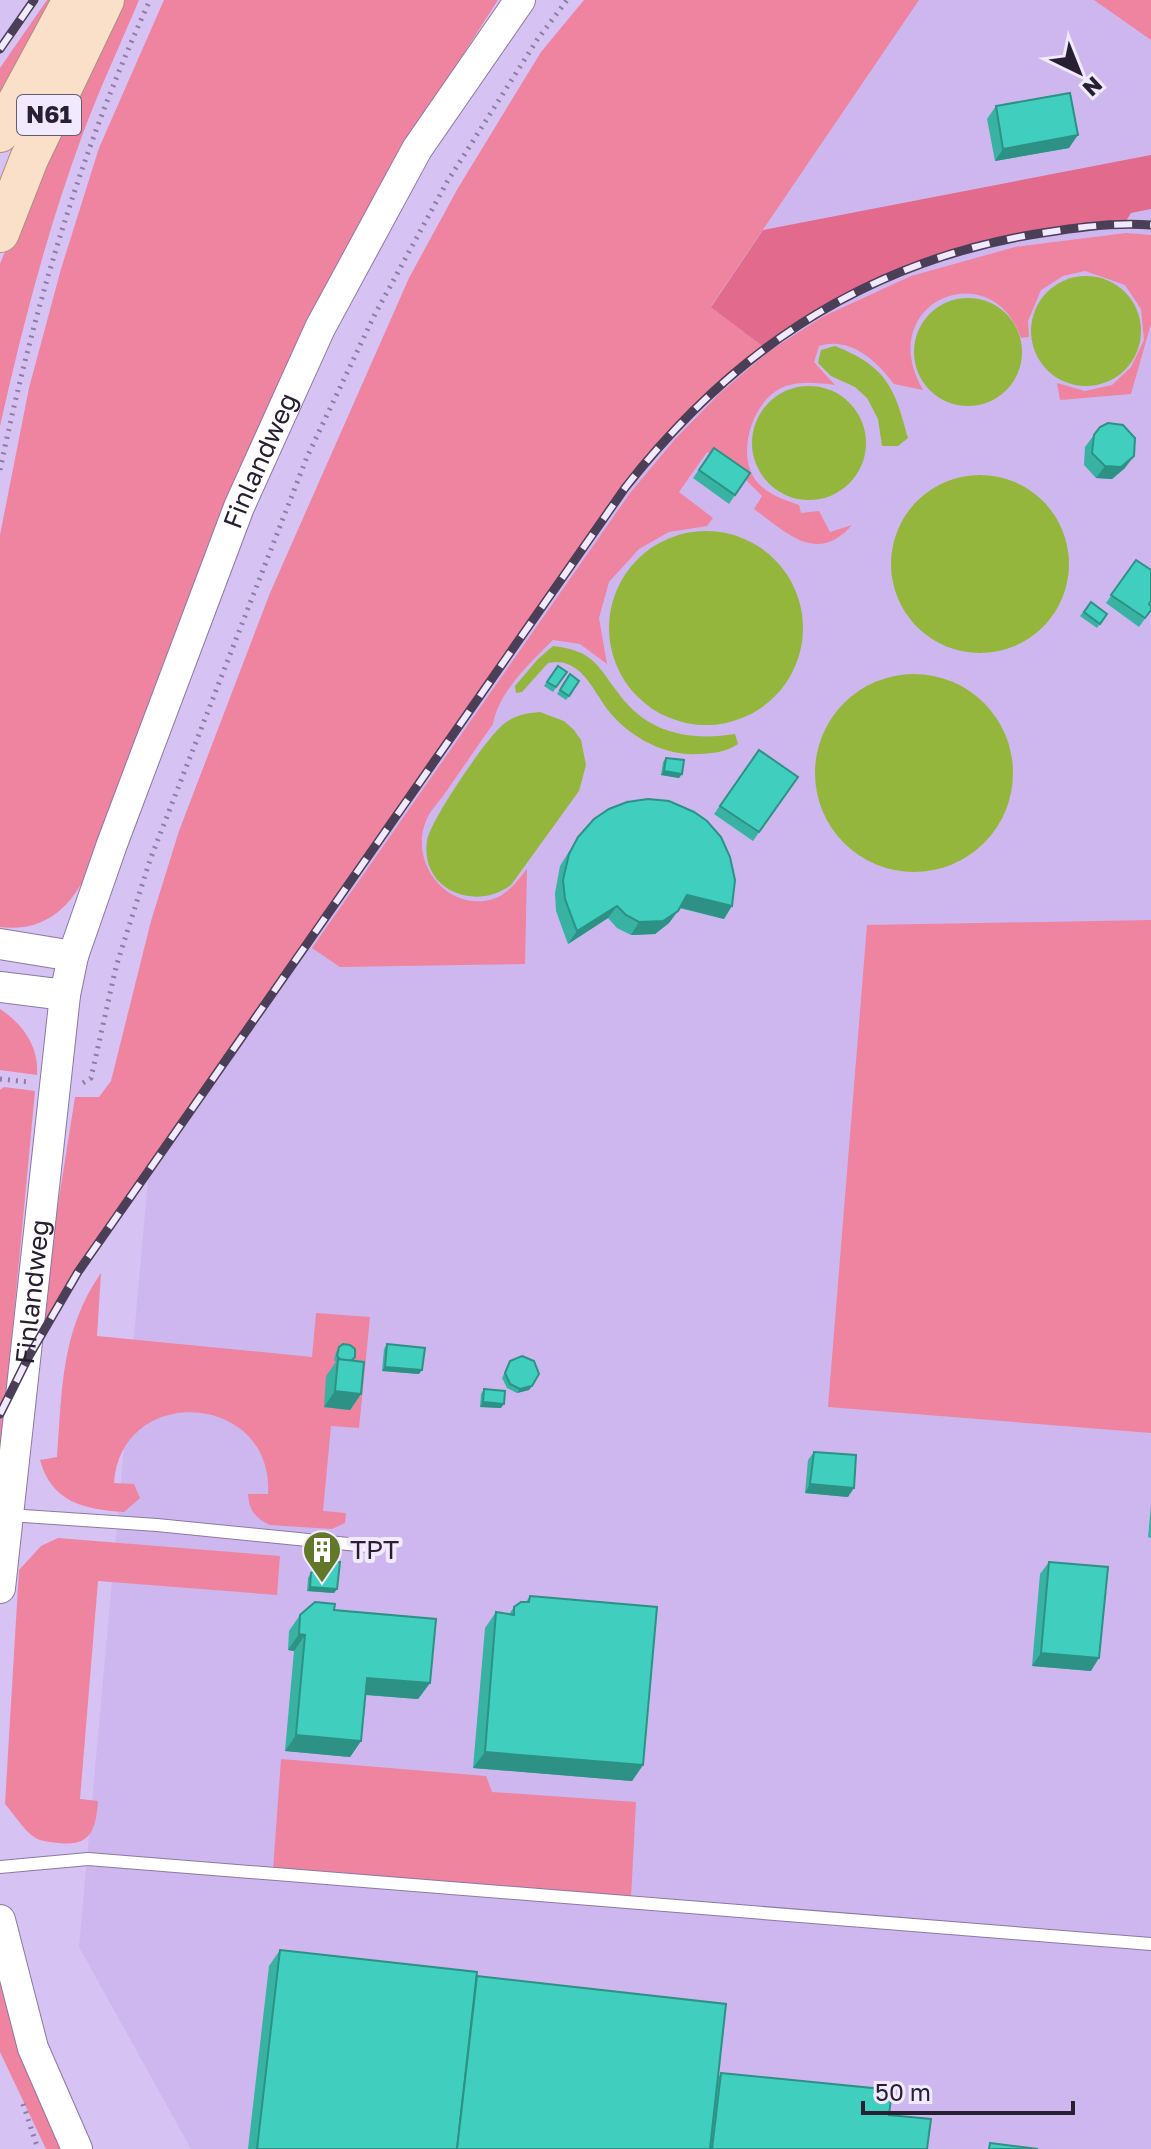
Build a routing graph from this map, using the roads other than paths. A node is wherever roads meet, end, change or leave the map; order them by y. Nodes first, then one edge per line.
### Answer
1 (72, 0) edge
2 (105, 0) edge
3 (520, 0) edge
4 (0, 133) edge
5 (0, 233) edge
6 (0, 944) edge
7 (73, 956) junction
8 (0, 987) edge
9 (65, 995) junction
10 (8, 1515) junction
11 (368, 1546) dead end
12 (0, 1588) edge
13 (0, 1867) edge
14 (0, 1920) edge
15 (1151, 1944) edge
16 (77, 2149) edge

1 - 4 main road, N61
2 - 5 main road, N61
3 - 7 street, Finlandweg
6 - 7 street
7 - 9 street, Finlandweg
8 - 9 street
9 - 10 street, Finlandweg
10 - 11 lane
10 - 12 street, Finlandweg
13 - 15 lane
14 - 16 street

